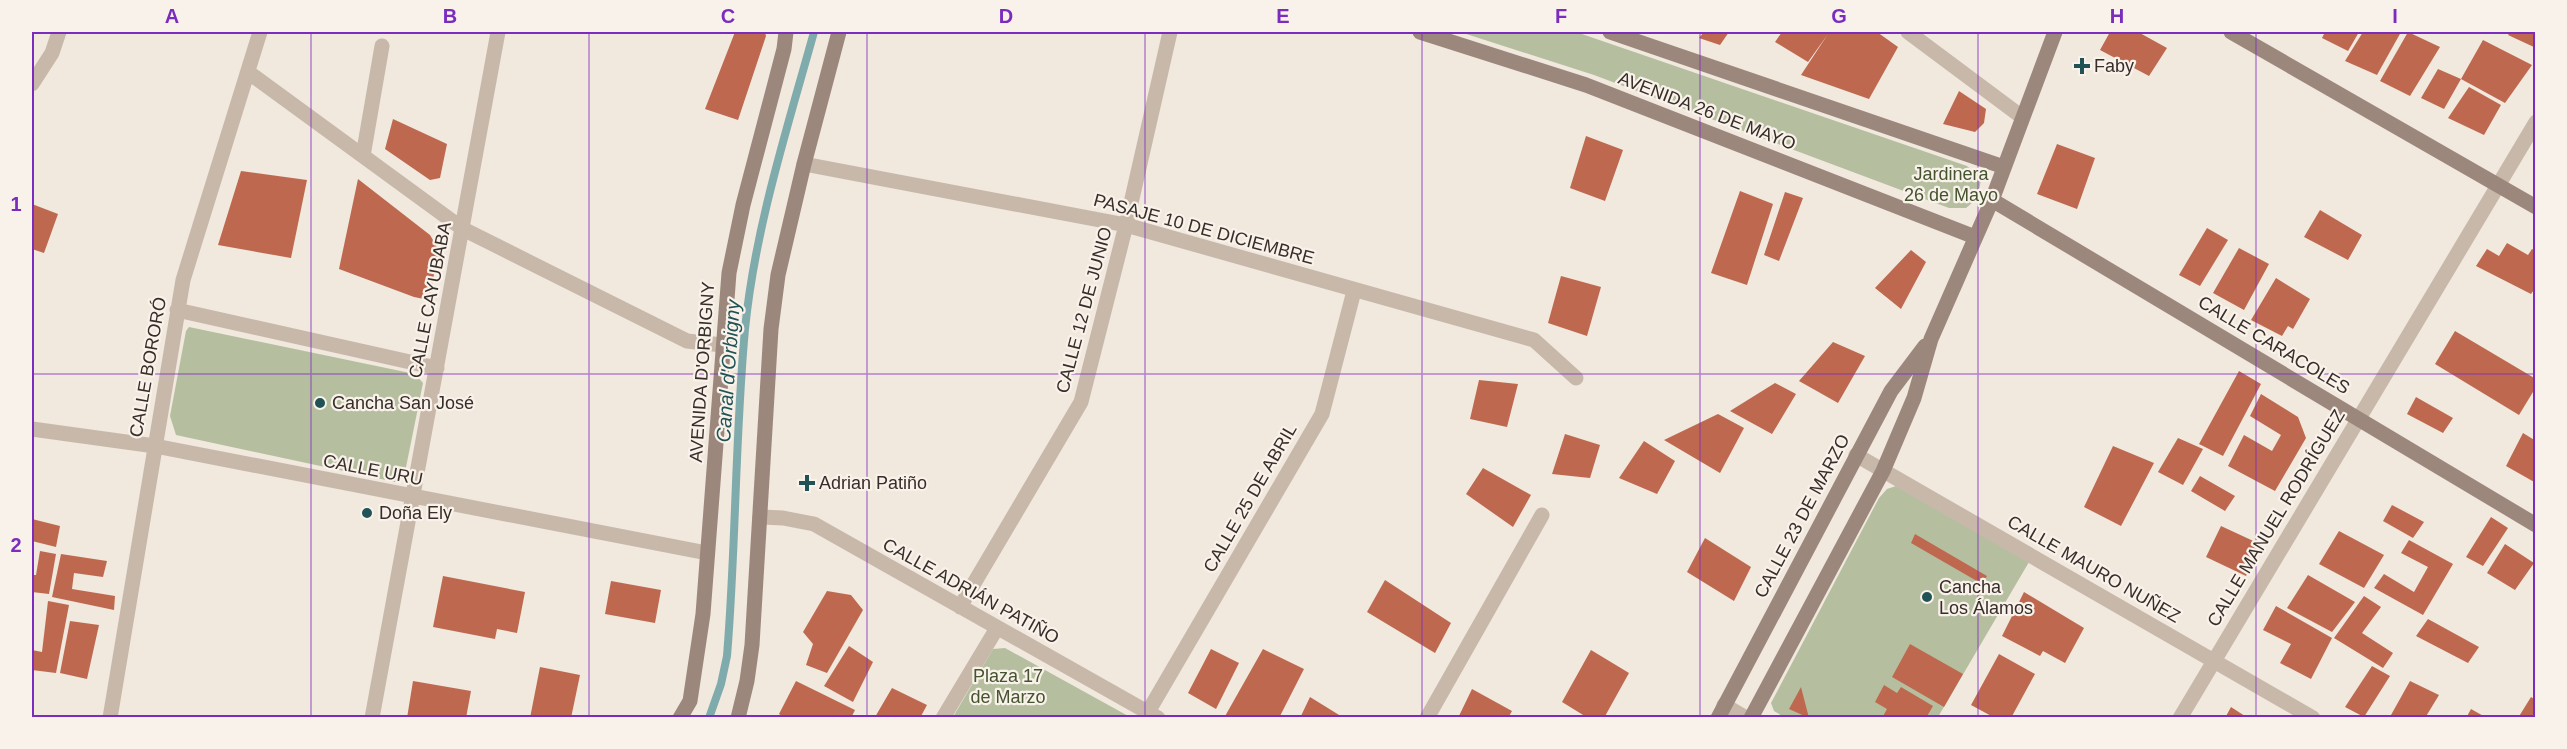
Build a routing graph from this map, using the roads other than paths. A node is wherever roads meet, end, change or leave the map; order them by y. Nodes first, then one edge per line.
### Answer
1 (59, 32) edge
2 (260, 32) edge
3 (498, 32) edge
4 (786, 32) edge
5 (839, 32) edge
6 (1170, 32) edge
7 (1420, 32) edge
8 (1610, 32) edge
9 (1908, 32) edge
10 (2055, 32) edge
11 (2231, 32) edge
12 (382, 46) dead end
13 (249, 72) junction
14 (32, 84) edge
15 (2022, 117) junction
16 (2535, 123) edge
17 (363, 156) junction
18 (804, 164) junction
19 (2004, 167) junction
20 (2498, 186) junction
21 (1992, 200) junction
22 (2535, 207) edge
23 (1126, 225) junction
24 (463, 229) junction
25 (1975, 237) junction
26 (1354, 291) junction
27 (177, 310) junction
28 (1931, 339) junction
29 (722, 345) junction
30 (437, 368) junction
31 (1575, 378) dead end
32 (2359, 417) junction
33 (32, 429) edge
34 (155, 446) junction
35 (1856, 455) junction
36 (1883, 471) junction
37 (412, 498) junction
38 (1542, 515) dead end
39 (760, 517) junction
40 (2535, 525) edge
41 (707, 553) junction
42 (960, 608) junction
43 (997, 628) junction
44 (2214, 660) junction
45 (1721, 711) edge
46 (1153, 715) edge
47 (110, 717) edge
48 (372, 717) edge
49 (680, 717) edge
50 (738, 717) edge
51 (944, 717) edge
52 (1427, 717) edge
53 (1748, 717) edge
54 (2180, 717) edge
55 (2313, 717) edge

1 - 14 street
2 - 13 street, CALLE BORORÓ
3 - 24 street, CALLE CAYUBABA
4 - 29 street, AVENIDA D'ORBIGNY
5 - 18 street
6 - 23 street, CALLE 12 DE JUNIO
7 - 25 street, AVENIDA 26 DE MAYO
8 - 19 street
9 - 15 street
10 - 15 street, CALLE 23 DE MARZO
11 - 20 street
12 - 17 street
13 - 17 street
13 - 27 street, CALLE BORORÓ
15 - 19 street, CALLE 23 DE MARZO
16 - 20 street, CALLE MANUEL RODRÍGUEZ
17 - 24 street
18 - 23 street, PASAJE 10 DE DICIEMBRE
18 - 39 street
19 - 21 street, CALLE 23 DE MARZO
20 - 22 street
20 - 32 street, CALLE MANUEL RODRÍGUEZ
21 - 25 street, CALLE 23 DE MARZO
21 - 32 street, CALLE CARACOLES
23 - 26 street, PASAJE 10 DE DICIEMBRE
23 - 42 street, CALLE 12 DE JUNIO
24 - 29 street
24 - 30 street, CALLE CAYUBABA
25 - 28 street, CALLE 23 DE MARZO
26 - 31 street, PASAJE 10 DE DICIEMBRE
26 - 46 street, CALLE 25 DE ABRIL
27 - 30 street
27 - 34 street, CALLE BORORÓ
28 - 35 street, CALLE 23 DE MARZO
28 - 36 street, CALLE 23 DE MARZO
29 - 41 street, AVENIDA D'ORBIGNY
30 - 37 street, CALLE CAYUBABA
32 - 40 street, CALLE CARACOLES
32 - 44 street, CALLE MANUEL RODRÍGUEZ
33 - 34 street, CALLE URU
34 - 37 street, CALLE URU
34 - 47 street, CALLE BORORÓ
35 - 36 street, CALLE MAURO NUÑEZ
35 - 45 street, CALLE 23 DE MARZO
36 - 44 street, CALLE MAURO NUÑEZ
36 - 53 street, CALLE 23 DE MARZO
37 - 41 street, CALLE URU
37 - 48 street, CALLE CAYUBABA
38 - 52 street
39 - 42 street, CALLE ADRIÁN PATIÑO
39 - 50 street
41 - 49 street, AVENIDA D'ORBIGNY
42 - 43 street, CALLE ADRIÁN PATIÑO
43 - 46 street, CALLE ADRIÁN PATIÑO
43 - 51 street
44 - 54 street, CALLE MANUEL RODRÍGUEZ
44 - 55 street, CALLE MAURO NUÑEZ
45 - 53 street

